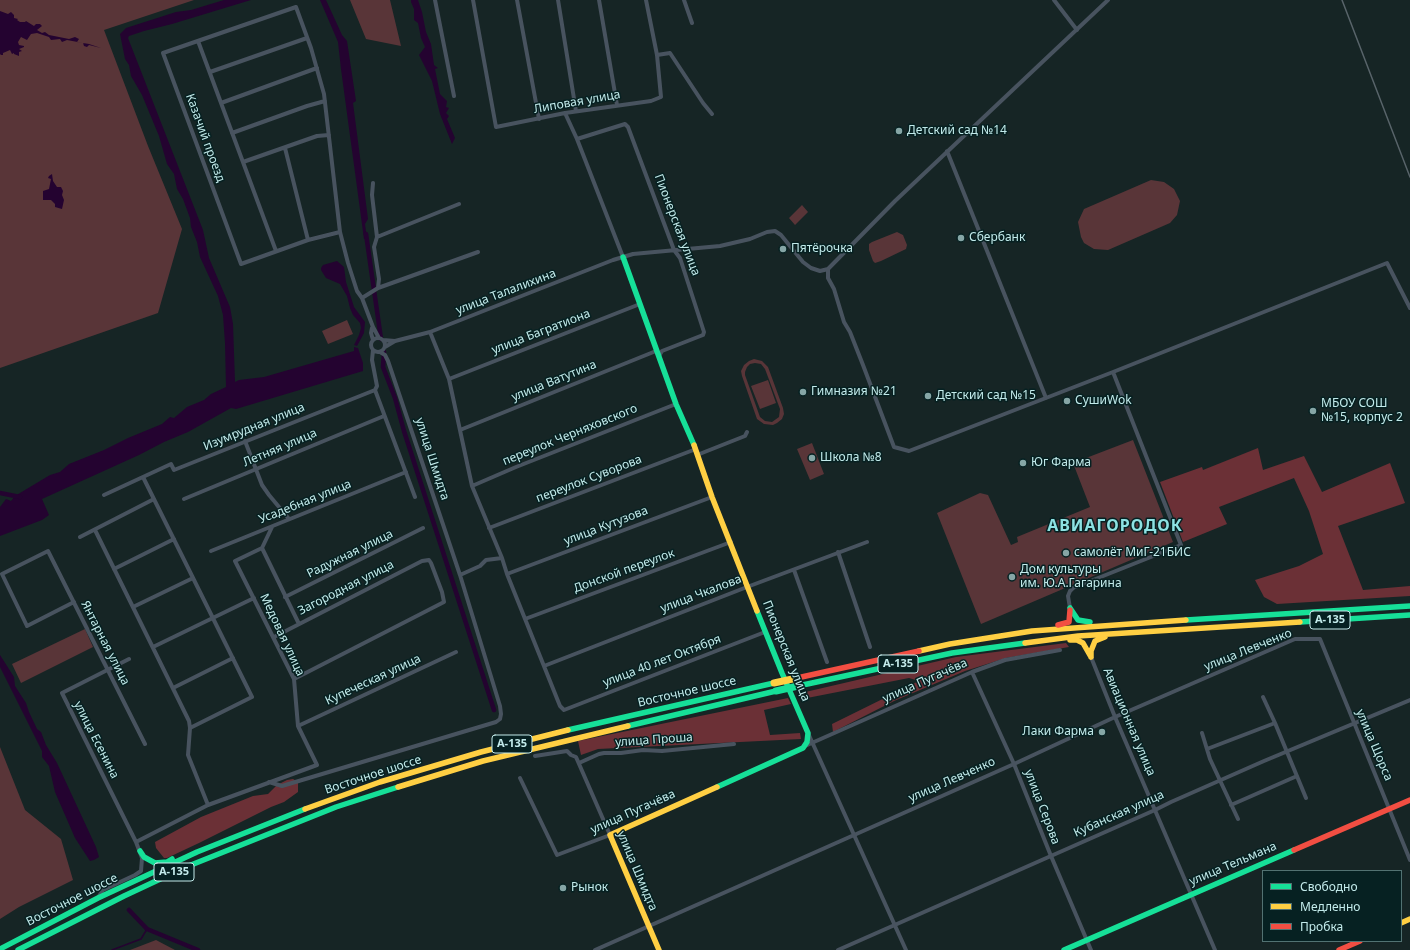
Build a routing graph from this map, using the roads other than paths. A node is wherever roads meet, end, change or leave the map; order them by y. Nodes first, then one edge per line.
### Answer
1 (435, 0) edge
2 (473, 0) edge
3 (517, 0) edge
4 (558, 0) edge
5 (598, 0) edge
6 (646, 0) edge
7 (684, 0) edge
8 (1054, 0) edge
9 (1108, 0) edge
10 (692, 23) dead end
11 (1077, 30) junction
12 (307, 38) junction
13 (198, 41) junction
14 (657, 55) junction
15 (317, 68) junction
16 (210, 72) junction
17 (454, 96) dead end
18 (325, 101) junction
19 (221, 103) junction
20 (617, 106) junction
21 (576, 111) junction
22 (566, 113) junction
23 (712, 114) dead end
24 (538, 119) junction
25 (232, 133) junction
26 (330, 135) junction
27 (577, 139) junction
28 (285, 148) junction
29 (947, 151) junction
30 (243, 162) junction
31 (373, 183) dead end
32 (459, 204) dead end
33 (340, 232) junction
34 (377, 237) junction
35 (308, 240) junction
36 (674, 250) junction
37 (276, 251) junction
38 (478, 252) dead end
39 (623, 257) junction
40 (828, 269) junction
41 (378, 288) junction
42 (362, 298) junction
43 (640, 304) junction
44 (1410, 308) edge
45 (372, 327) junction
46 (430, 332) junction
47 (381, 339) junction
48 (373, 340) junction
49 (395, 340) junction
50 (385, 347) junction
51 (373, 350) junction
52 (380, 352) junction
53 (657, 353) junction
54 (1112, 372) junction
55 (449, 379) junction
56 (375, 390) junction
57 (1046, 398) junction
58 (676, 404) junction
59 (384, 416) junction
60 (460, 430) junction
61 (747, 432) dead end
62 (245, 441) junction
63 (697, 452) junction
64 (256, 470) junction
65 (406, 472) junction
66 (143, 477) junction
67 (472, 486) junction
68 (104, 495) dead end
69 (415, 497) dead end
70 (712, 497) junction
71 (154, 499) junction
72 (184, 499) dead end
73 (289, 519) junction
74 (272, 527) junction
75 (423, 528) dead end
76 (489, 528) junction
77 (95, 530) junction
78 (80, 537) dead end
79 (174, 540) junction
80 (731, 542) junction
81 (867, 542) dead end
82 (262, 548) junction
83 (211, 551) dead end
84 (838, 552) junction
85 (502, 558) junction
86 (114, 569) junction
87 (794, 570) junction
88 (507, 574) junction
89 (460, 575) junction
90 (193, 578) junction
91 (747, 587) junction
92 (285, 597) junction
93 (254, 598) junction
94 (74, 602) junction
95 (1410, 606) edge
96 (133, 608) junction
97 (1070, 608) junction
98 (1410, 615) edge
99 (213, 618) junction
100 (525, 619) junction
101 (1180, 620) junction
102 (299, 624) junction
103 (1116, 624) junction
104 (1179, 629) junction
105 (1032, 631) junction
106 (765, 632) junction
107 (1126, 633) junction
108 (274, 637) junction
109 (1320, 639) joint
110 (1043, 640) junction
111 (950, 644) junction
112 (870, 646) dead end
113 (153, 647) junction
114 (1060, 650) dead end
115 (456, 652) dead end
116 (952, 652) junction
117 (1091, 657) junction
118 (233, 658) junction
119 (129, 659) dead end
120 (827, 662) dead end
121 (544, 666) junction
122 (108, 670) junction
123 (972, 672) junction
124 (294, 678) junction
125 (172, 688) junction
126 (1263, 697) dead end
127 (1410, 700) edge
128 (1115, 717) junction
129 (1275, 723) junction
130 (1354, 724) junction
131 (298, 726) junction
132 (190, 728) junction
133 (808, 733) junction
134 (1202, 733) dead end
135 (813, 742) junction
136 (144, 744) dead end
137 (734, 744) dead end
138 (804, 746) junction
139 (1207, 749) junction
140 (1287, 752) junction
141 (535, 756) dead end
142 (579, 763) junction
143 (1014, 764) junction
144 (1297, 776) junction
145 (520, 778) dead end
146 (1220, 780) junction
147 (269, 782) junction
148 (1306, 798) dead end
149 (1410, 800) edge
150 (208, 805) junction
151 (1231, 805) junction
152 (1390, 809) junction
153 (1155, 810) junction
154 (1238, 819) dead end
155 (855, 834) junction
156 (610, 835) junction
157 (136, 842) junction
158 (140, 851) junction
159 (198, 852) junction
160 (1051, 856) junction
161 (1410, 860) edge
162 (1191, 894) junction
163 (98, 898) junction
164 (895, 924) junction
165 (649, 926) junction
166 (1086, 940) junction
167 (1358, 942) edge
168 (0, 949) edge
169 (18, 950) edge
170 (595, 950) edge
171 (659, 950) edge
172 (838, 950) edge
173 (906, 950) edge
174 (1064, 950) edge
175 (1090, 950) edge
176 (1215, 950) edge
177 (1340, 950) edge

1 - 17 street
2 - 24 street, Липовая улица
3 - 24 street
4 - 21 street
5 - 20 street
6 - 14 street
7 - 10 street
8 - 11 street
9 - 11 street
11 - 29 street
12 - 13 street, Казачий проезд
12 - 15 street
12 - 16 street
13 - 16 street
13 - 37 street, Казачий проезд
14 - 20 street, Липовая улица
14 - 23 street
15 - 18 street
15 - 19 street
16 - 19 street
18 - 25 street
18 - 26 street
19 - 25 street
20 - 21 street, Липовая улица
21 - 22 street, Липовая улица
22 - 24 street, Липовая улица
22 - 27 street, Пионерская улица
25 - 30 street
26 - 28 street
26 - 33 street
27 - 36 street, Пионерская улица
27 - 39 street, Пионерская улица
28 - 30 street
28 - 35 street
29 - 40 street
29 - 57 street
30 - 37 street
31 - 34 street
32 - 34 street
33 - 35 street, Казачий проезд
33 - 42 street
34 - 41 street
35 - 37 street, Казачий проезд
36 - 39 street, улица Талалихина
36 - 40 street, улица Талалихина
36 - 53 street, Пионерская улица
38 - 41 street
39 - 43 main road, Пионерская улица
39 - 46 street, улица Талалихина
40 - 57 street
41 - 42 street
42 - 45 street
43 - 53 main road, Пионерская улица
43 - 55 street, улица Багратиона
44 - 54 street
45 - 47 street
45 - 48 street
46 - 49 street, улица Талалихина
46 - 55 street
47 - 48 street
47 - 49 street
47 - 50 street
48 - 51 street
49 - 50 street
50 - 52 street
51 - 52 street
51 - 56 street
52 - 89 street, улица Шмидта
53 - 58 main road, Пионерская улица
53 - 60 street, улица Ватутина
54 - 57 street
54 - 97 street
55 - 60 street
56 - 59 street
56 - 62 street, Изумрудная улица
58 - 63 main road, Пионерская улица
58 - 67 street, переулок Черняховского
59 - 64 street, Летняя улица
59 - 65 street
60 - 67 street
61 - 63 street, переулок Суворова
62 - 64 street
62 - 66 street, Изумрудная улица
63 - 70 main road, Пионерская улица
63 - 76 street, переулок Суворова
64 - 72 street, Летняя улица
64 - 73 street
65 - 69 street
65 - 73 street, Усадебная улица
66 - 68 street
66 - 71 street
67 - 76 street
70 - 80 main road, Пионерская улица
70 - 88 street, улица Кутузова
71 - 77 street
71 - 79 street
73 - 74 street, Усадебная улица
74 - 82 street
74 - 83 street, Усадебная улица
75 - 92 street, Радужная улица
76 - 85 street
77 - 78 street
77 - 86 street
79 - 86 street
79 - 90 street
80 - 91 main road, Пионерская улица
80 - 100 street, Донской переулок
81 - 84 street, улица Чкалова
82 - 92 street
82 - 93 street, Медовая улица
84 - 87 street, улица Чкалова
84 - 112 street
85 - 88 street
85 - 89 street
86 - 96 street
87 - 91 street, улица Чкалова
87 - 120 street
88 - 100 street
89 - 147 street, улица Шмидта
90 - 96 street
90 - 99 street
91 - 106 main road, Пионерская улица
91 - 121 street, улица Чкалова
92 - 102 street
93 - 99 street
93 - 108 street, Медовая улица
94 - 94 street, Янтарная улица
94 - 122 street, Янтарная улица
95 - 101 main road, А-135
96 - 113 street
97 - 103 main road
97 - 105 main road
98 - 104 main road, А-135
99 - 113 street
99 - 118 street
100 - 121 street
101 - 103 main road, А-135
101 - 104 main road
102 - 108 street, Загородная улица
102 - 124 street, Загородная улица
103 - 105 main road, А-135
104 - 107 main road, А-135
105 - 111 main road, А-135
106 - 121 street, улица 40 лет Октября
106 - 133 main road, Пионерская улица
107 - 110 main road, А-135
107 - 117 main road
108 - 124 street, Медовая улица
109 - 128 street, улица Левченко
109 - 130 street, улица Щорса
110 - 116 main road, А-135
110 - 117 main road
111 - 116 main road
111 - 159 main road, Восточное шоссе / А-135, bridge
113 - 125 street
114 - 123 street, улица Пугачёва
115 - 131 street, Купеческая улица
116 - 169 main road, Восточное шоссе / А-135, bridge
117 - 128 street, Авиационная улица
118 - 125 street
118 - 132 street
119 - 122 street, улица Есенина
122 - 136 street, Янтарная улица
122 - 157 street, улица Есенина
123 - 135 street, улица Пугачёва
123 - 143 street, улица Серова
124 - 131 street, Медовая улица
125 - 132 street
126 - 129 street
127 - 130 street, Кубанская улица
128 - 143 street, улица Левченко
128 - 153 street, Авиационная улица
129 - 139 street
129 - 140 street
130 - 140 street, Кубанская улица
130 - 152 street, улица Щорса
131 - 147 street, Медовая улица
132 - 150 street
133 - 135 street, Пионерская улица
133 - 138 main road
134 - 139 street
135 - 138 street, улица Пугачёва
135 - 155 street, Пионерская улица
137 - 142 street, улица Проша
138 - 156 main road, улица Пугачёва
139 - 146 street
140 - 144 street
140 - 146 street, Кубанская улица
141 - 142 street, улица Шмидта
142 - 156 street, улица Шмидта
143 - 155 street, улица Левченко
143 - 160 street, улица Серова
144 - 148 street
144 - 151 street
145 - 156 street, улица Пугачёва
146 - 151 street
146 - 153 street, Кубанская улица
147 - 150 street
149 - 152 main road, улица Тельмана
150 - 157 street
151 - 154 street
152 - 161 street, улица Щорса
152 - 162 main road, улица Тельмана
153 - 160 street, Кубанская улица
153 - 162 street, Авиационная улица
155 - 164 street, Пионерская улица
155 - 165 street, улица Левченко
156 - 165 main road, улица Шмидта
157 - 158 street
158 - 159 main road
158 - 163 street
159 - 163 main road, Восточное шоссе / А-135
160 - 164 street, Кубанская улица
160 - 166 street, улица Серова
162 - 166 main road, улица Тельмана
162 - 176 street, Авиационная улица
163 - 168 main road, Восточное шоссе / А-135
164 - 172 street, Кубанская улица
164 - 173 street, Пионерская улица
165 - 170 street, улица Левченко
165 - 171 main road, улица Шмидта
166 - 174 main road, улица Тельмана
166 - 175 street, улица Серова
167 - 177 main road

